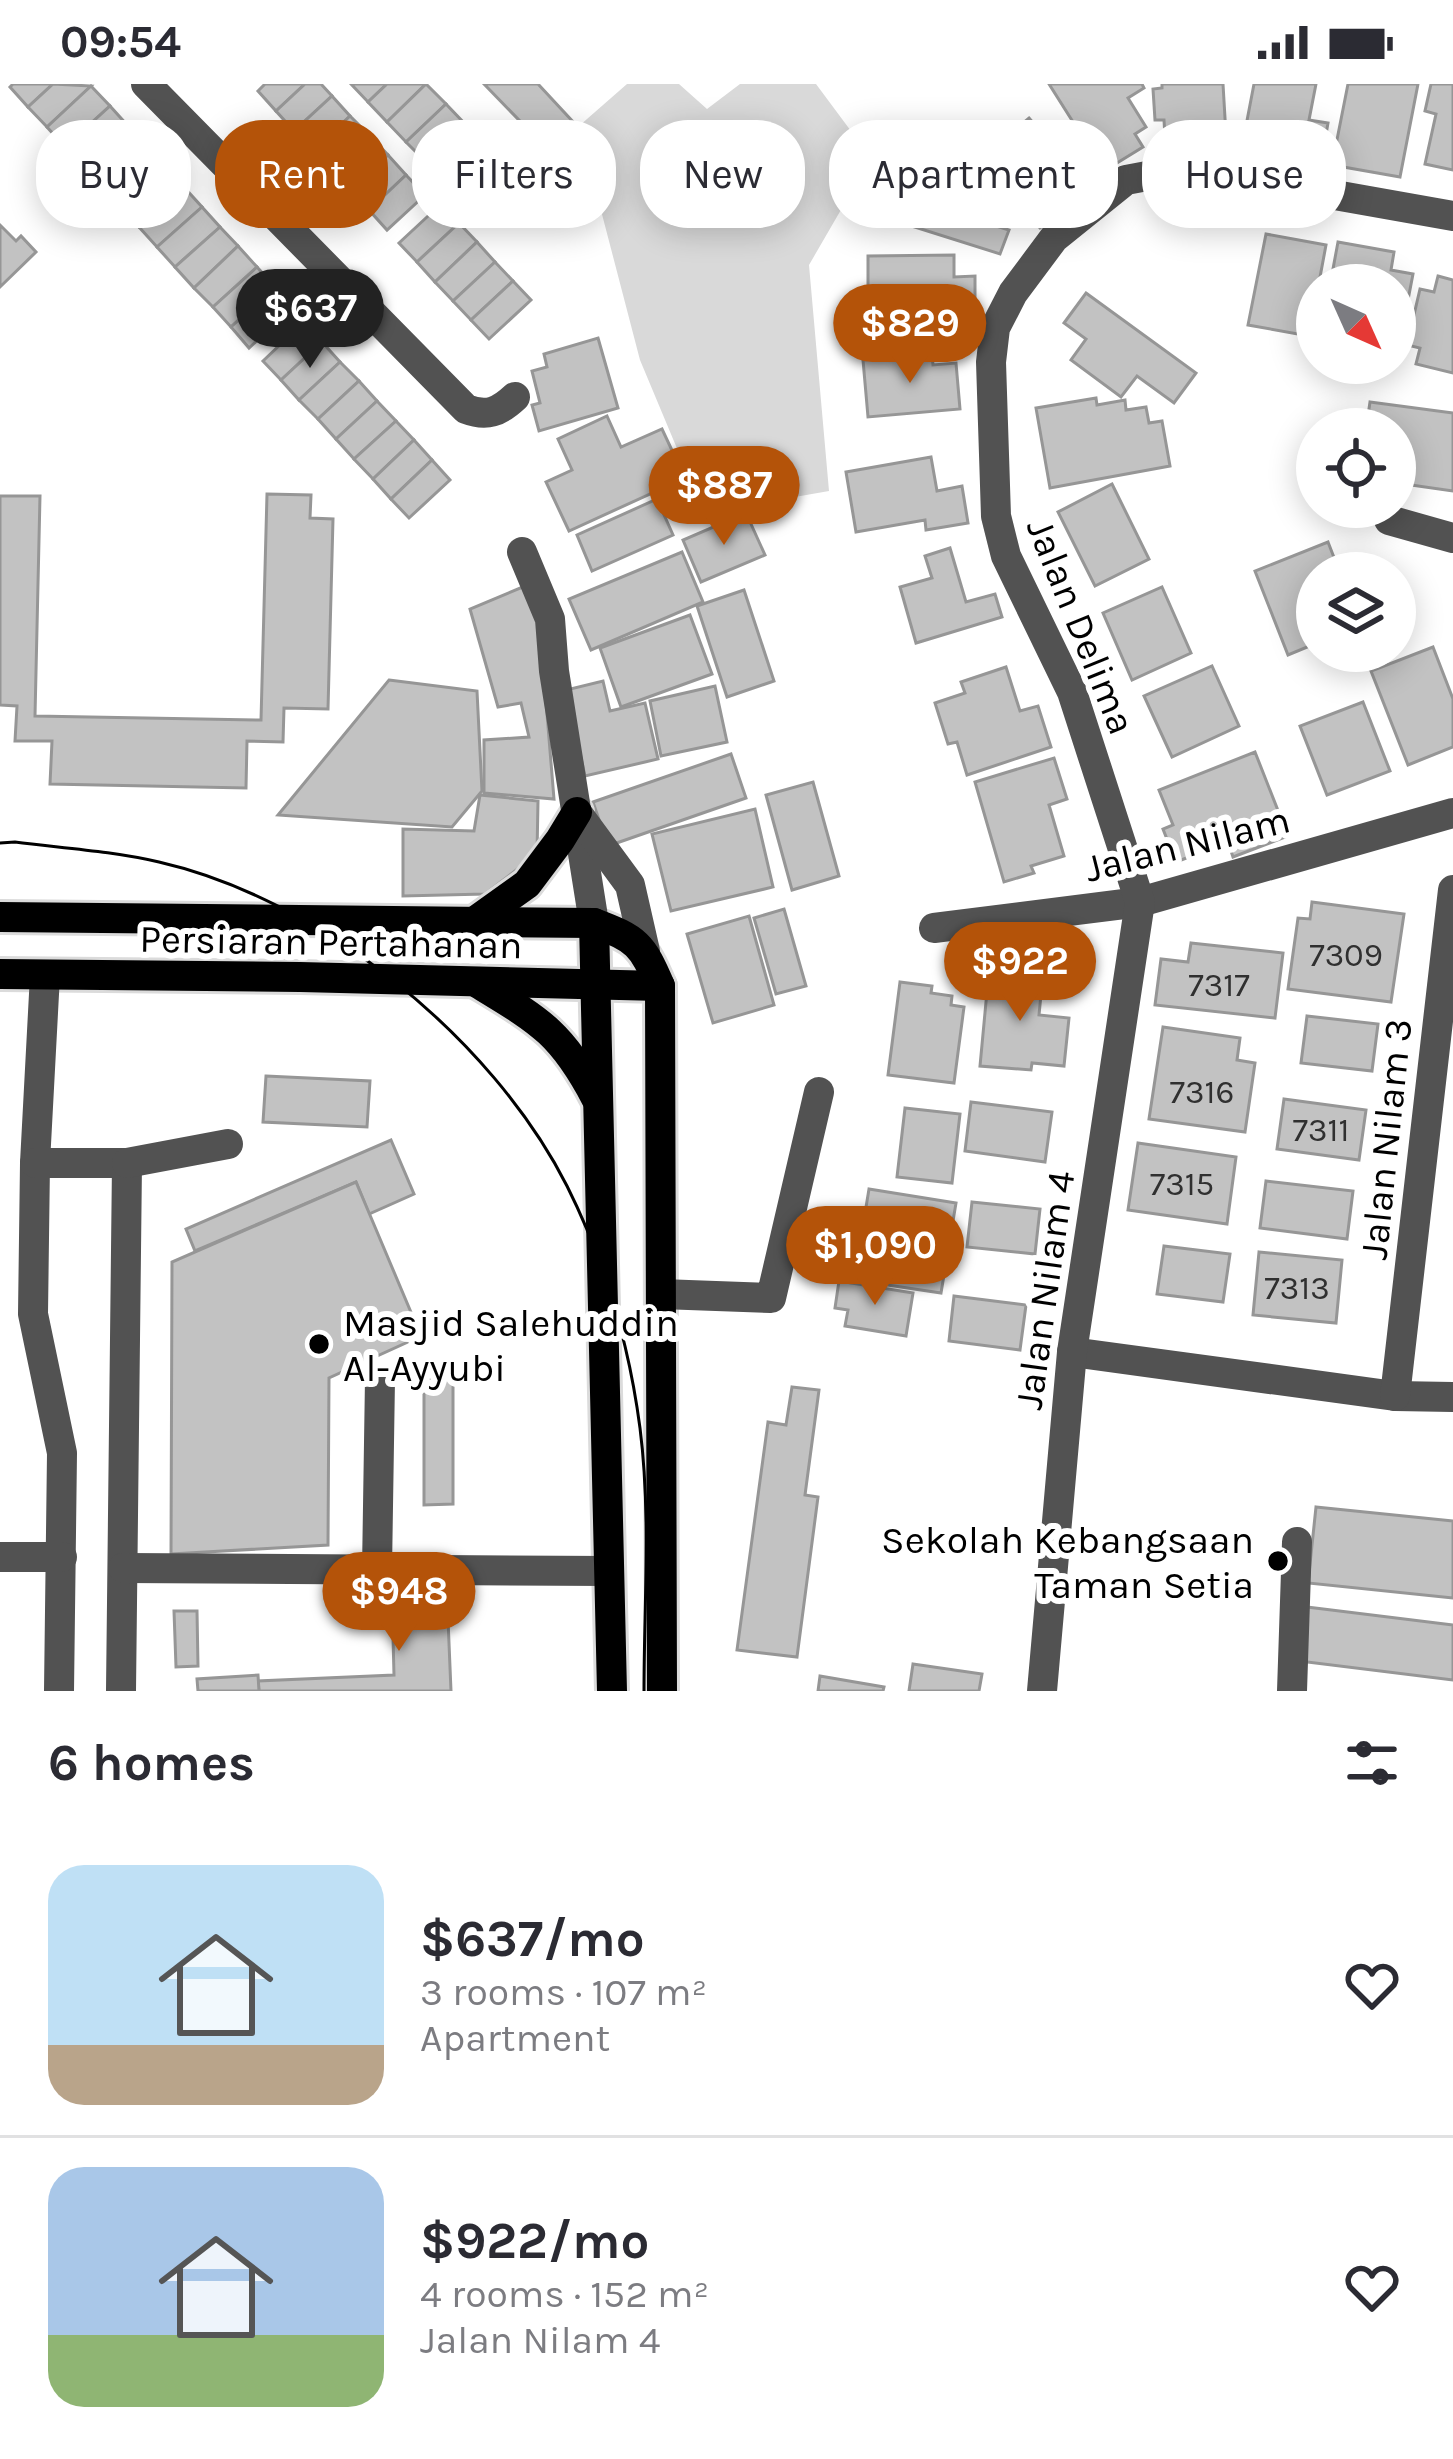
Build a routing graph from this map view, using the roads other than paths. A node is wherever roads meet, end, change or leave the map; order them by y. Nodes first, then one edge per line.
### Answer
1 (146, 84) edge
2 (1453, 217) edge
3 (515, 397) dead end
4 (1416, 528) edge
5 (1453, 538) edge
6 (522, 552) dead end
7 (577, 812) junction
8 (1453, 813) edge
9 (1453, 890) edge
10 (1140, 902) junction
11 (0, 917) edge
12 (474, 922) junction
13 (594, 923) junction
14 (934, 928) dead end
15 (645, 951) junction
16 (0, 974) edge
17 (45, 975) junction
18 (478, 983) junction
19 (596, 986) junction
20 (660, 986) junction
21 (820, 1092) dead end
22 (599, 1103) junction
23 (228, 1144) dead end
24 (35, 1163) junction
25 (127, 1163) junction
26 (661, 1294) junction
27 (1072, 1352) junction
28 (380, 1379) dead end
29 (1395, 1396) junction
30 (1453, 1397) edge
31 (1298, 1542) dead end
32 (0, 1557) edge
33 (62, 1557) junction
34 (123, 1568) junction
35 (377, 1570) junction
36 (609, 1571) junction
37 (59, 1691) edge
38 (121, 1691) edge
39 (612, 1691) edge
40 (662, 1691) edge
41 (1042, 1691) edge
42 (1292, 1691) edge

1 - 3 street
2 - 10 street, Jalan Delima
4 - 5 street
6 - 7 street
7 - 12 main road
7 - 13 street
7 - 15 street
8 - 10 street, Jalan Nilam
9 - 29 street, Jalan Nilam 3
10 - 14 street, Jalan Nilam
10 - 27 street, Jalan Nilam 4
11 - 12 main road, Persiaran Pertahanan
12 - 13 main road, Persiaran Pertahanan
13 - 15 main road, Persiaran Pertahanan
13 - 19 main road
15 - 20 main road
16 - 17 main road, Persiaran Pertahanan
17 - 18 main road, Persiaran Pertahanan
17 - 24 street
18 - 19 main road, Persiaran Pertahanan
18 - 22 main road
19 - 20 main road, Persiaran Pertahanan
19 - 22 main road
20 - 26 main road
21 - 26 street
22 - 36 main road
23 - 25 street
24 - 25 street
24 - 33 street
25 - 34 street
26 - 40 main road
27 - 29 street
27 - 41 street, Jalan Nilam 4
28 - 35 street
29 - 30 street
31 - 42 street
32 - 33 street
33 - 37 street
34 - 35 street
34 - 38 street
35 - 36 street
36 - 39 main road

